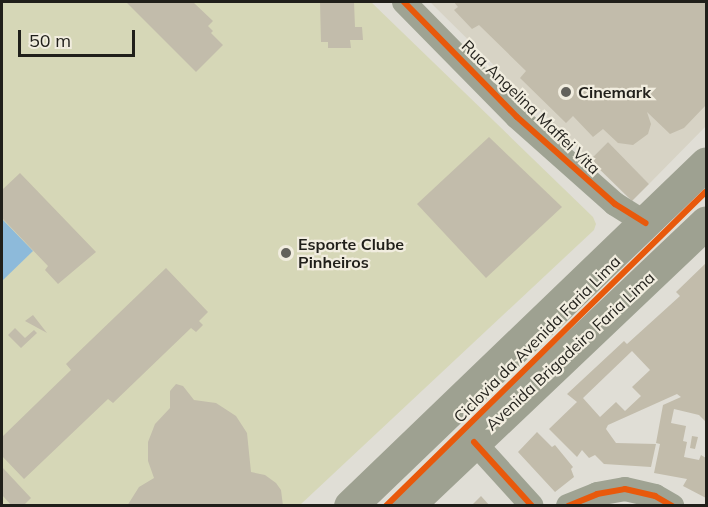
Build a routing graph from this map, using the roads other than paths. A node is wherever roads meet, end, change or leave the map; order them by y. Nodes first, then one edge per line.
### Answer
1 (404, 2) edge
2 (706, 164) edge
3 (638, 230) junction
4 (704, 231) edge
5 (474, 442) junction
6 (350, 506) edge
7 (407, 506) edge
8 (532, 506) edge
9 (568, 506) edge
10 (672, 506) edge

1 - 3 street, Rua Angelina Maffei Vita
2 - 3 highway
3 - 6 highway
4 - 5 highway, Avenida Brigadeiro Faria Lima
5 - 7 highway, Avenida Brigadeiro Faria Lima
5 - 8 street
9 - 10 street

